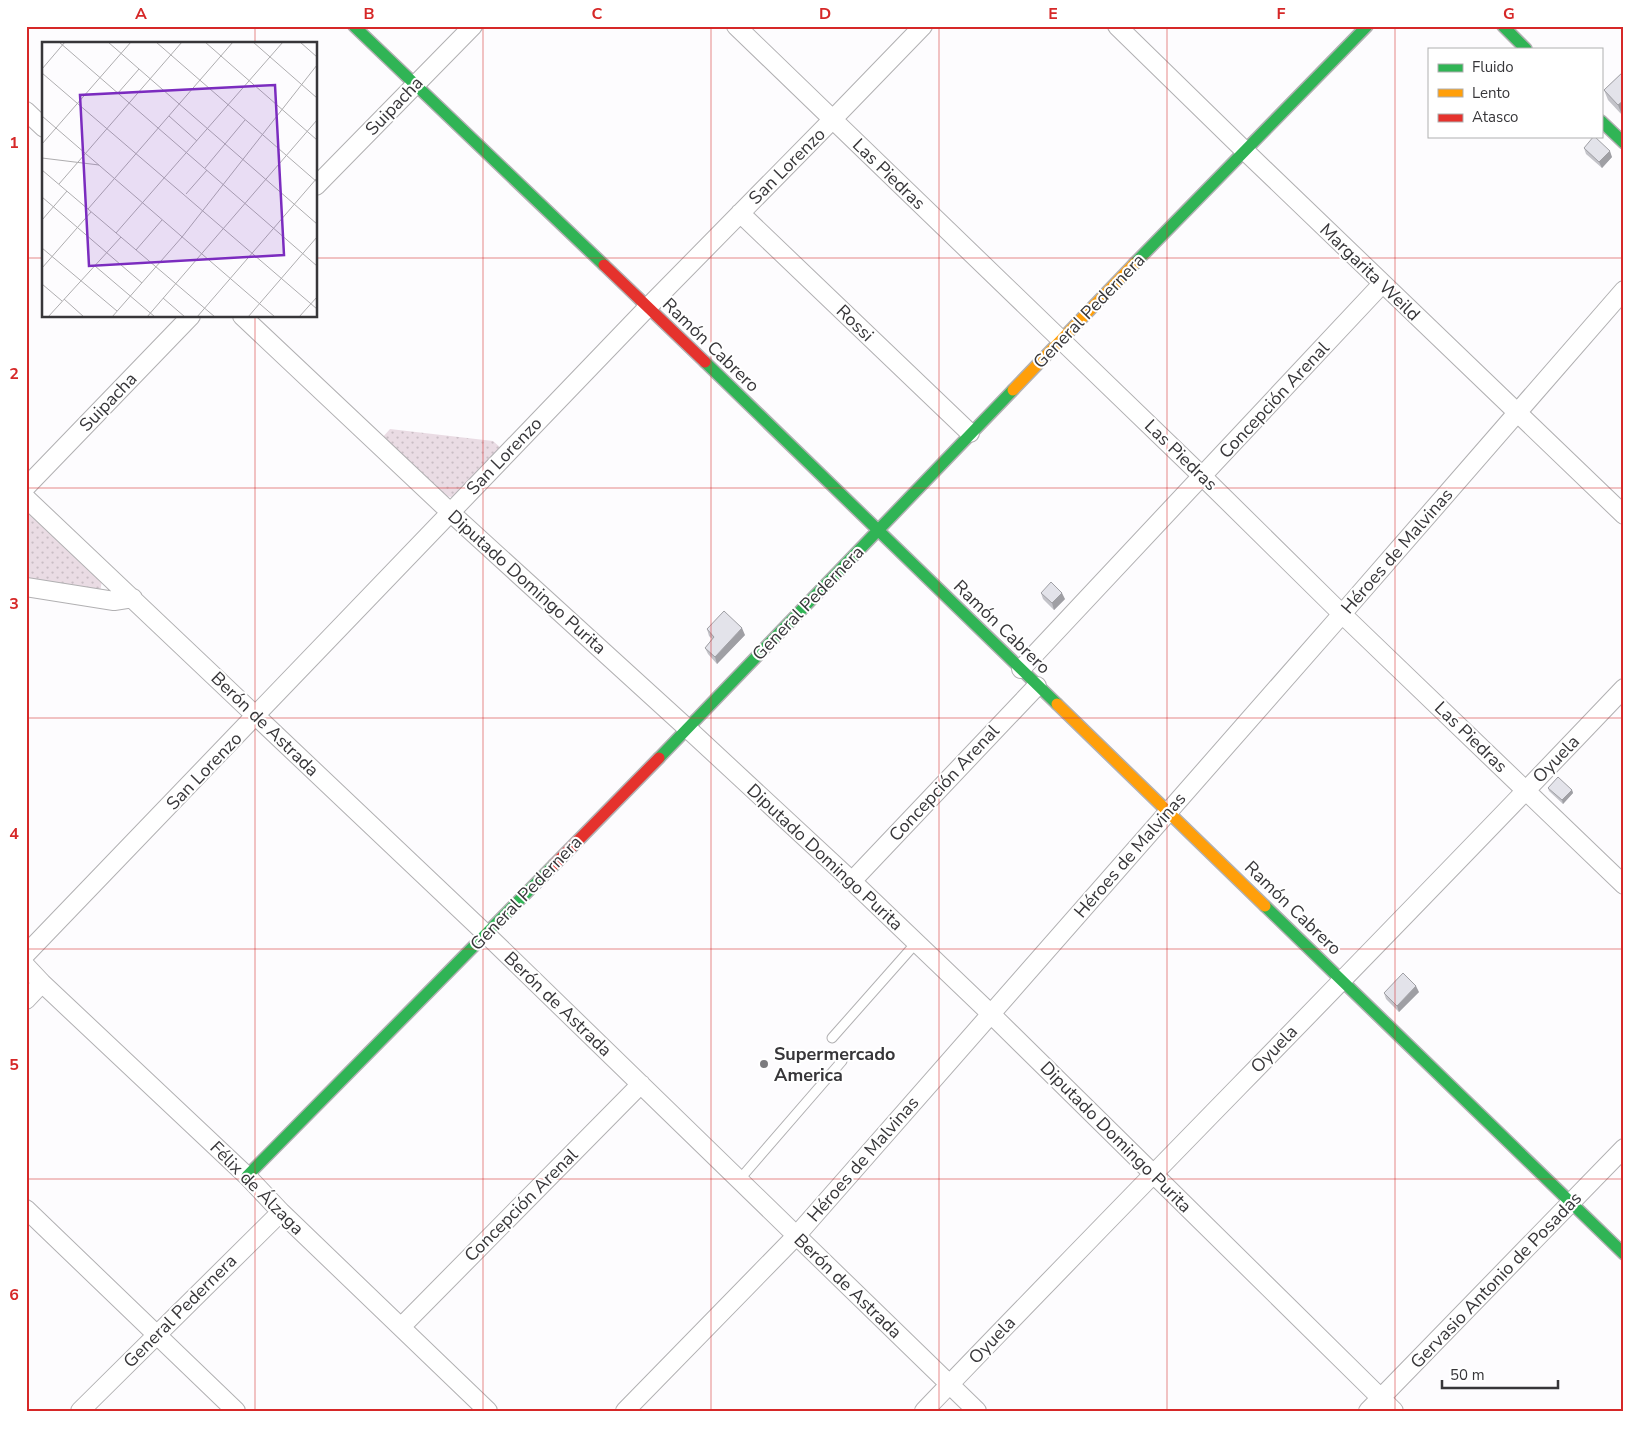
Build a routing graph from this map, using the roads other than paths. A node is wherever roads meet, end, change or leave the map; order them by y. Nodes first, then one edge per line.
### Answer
1 (354, 26) edge
2 (473, 26) edge
3 (736, 26) edge
4 (923, 26) edge
5 (1117, 26) edge
6 (1367, 26) edge
7 (1503, 26) edge
8 (1525, 48) edge
9 (415, 85) junction
10 (26, 111) edge
11 (832, 120) junction
12 (1602, 122) edge
13 (42, 126) edge
14 (1624, 143) edge
15 (1244, 150) junction
16 (318, 184) edge
17 (740, 213) junction
18 (1382, 284) junction
19 (1624, 290) edge
20 (648, 307) junction
21 (189, 318) edge
22 (244, 318) edge
23 (1062, 340) junction
24 (1516, 412) junction
25 (970, 433) junction
26 (1202, 476) junction
27 (26, 487) edge
28 (26, 498) edge
29 (450, 512) junction
30 (1624, 515) edge
31 (877, 531) junction
32 (26, 587) edge
33 (132, 598) junction
34 (1342, 614) junction
35 (1021, 670) junction
36 (1037, 686) junction
37 (1624, 688) edge
38 (257, 716) junction
39 (687, 728) junction
40 (1526, 790) junction
41 (1168, 812) junction
42 (852, 881) junction
43 (1624, 885) edge
44 (486, 934) junction
45 (916, 943) junction
46 (26, 954) edge
47 (26, 966) edge
48 (1342, 980) junction
49 (42, 983) junction
50 (26, 1000) edge
51 (991, 1014) junction
52 (832, 1038) dead end
53 (842, 1061) dead end
54 (641, 1084) junction
55 (1624, 1148) edge
56 (1153, 1173) junction
57 (247, 1176) junction
58 (739, 1180) junction
59 (1571, 1203) junction
60 (26, 1210) edge
61 (280, 1212) junction
62 (796, 1236) junction
63 (1624, 1254) edge
64 (401, 1327) junction
65 (157, 1334) junction
66 (949, 1385) junction
67 (1381, 1397) junction
68 (80, 1411) edge
69 (236, 1411) edge
70 (488, 1411) edge
71 (625, 1411) edge
72 (924, 1411) edge
73 (976, 1411) edge
74 (1368, 1411) edge
75 (1394, 1411) edge

1 - 9 street, Ramón Cabrero
2 - 9 street, Suipacha
3 - 11 street, Las Piedras
4 - 11 street, San Lorenzo
5 - 15 street, Margarita Weild
6 - 15 street, General Pedernera
7 - 8 street
9 - 16 street, Suipacha
9 - 20 street, Ramón Cabrero
10 - 13 street
11 - 17 street, San Lorenzo
11 - 23 street, Las Piedras
12 - 14 street
15 - 18 street, Margarita Weild
15 - 23 street, General Pedernera
17 - 20 street, San Lorenzo
17 - 25 street, Rossi
18 - 24 street, Margarita Weild
18 - 26 street, Concepción Arenal
19 - 24 street, Héroes de Malvinas
20 - 29 street, San Lorenzo
20 - 31 street, Ramón Cabrero
21 - 27 street, Suipacha
22 - 29 street, Diputado Domingo Purita
23 - 25 street, General Pedernera
23 - 26 street, Las Piedras
24 - 30 street, Margarita Weild
24 - 34 street, Héroes de Malvinas
25 - 31 street, General Pedernera
26 - 34 street, Las Piedras
26 - 35 street, Concepción Arenal
28 - 33 street, Berón de Astrada
29 - 38 street, San Lorenzo
29 - 39 street, Diputado Domingo Purita
31 - 35 street, Ramón Cabrero
31 - 39 street, General Pedernera
32 - 33 street
33 - 38 street, Berón de Astrada
34 - 40 street, Las Piedras
34 - 41 street, Héroes de Malvinas
35 - 36 street, Ramón Cabrero
36 - 41 street, Ramón Cabrero
36 - 42 street, Concepción Arenal
37 - 40 street, Oyuela
38 - 44 street, Berón de Astrada
38 - 46 street, San Lorenzo
39 - 42 street, Diputado Domingo Purita
39 - 44 street, General Pedernera
40 - 43 street, Las Piedras
40 - 48 street, Oyuela
41 - 48 street, Ramón Cabrero
41 - 51 street, Héroes de Malvinas
42 - 45 street, Diputado Domingo Purita
44 - 54 street, Berón de Astrada
44 - 57 street, General Pedernera
45 - 51 street, Diputado Domingo Purita
45 - 52 lane
47 - 49 street, Félix de Álzaga
48 - 56 street, Oyuela
48 - 59 street, Ramón Cabrero
49 - 50 street
49 - 57 street, Félix de Álzaga
51 - 56 street, Diputado Domingo Purita
51 - 62 street, Héroes de Malvinas
53 - 58 lane
54 - 58 street, Berón de Astrada
54 - 64 street, Concepción Arenal
55 - 59 street, Gervasio Antonio de Posadas
56 - 66 street, Oyuela
56 - 67 street, Diputado Domingo Purita
57 - 61 street, Félix de Álzaga
58 - 62 street, Berón de Astrada
59 - 63 street, Ramón Cabrero
59 - 67 street, Gervasio Antonio de Posadas
60 - 65 street
61 - 64 street, Félix de Álzaga
61 - 65 street, General Pedernera
62 - 66 street, Berón de Astrada
62 - 71 street, Héroes de Malvinas
64 - 70 street, Félix de Álzaga
65 - 68 street, General Pedernera
65 - 69 street
66 - 72 street, Oyuela
66 - 73 street, Berón de Astrada
67 - 74 street, Gervasio Antonio de Posadas
67 - 75 street, Diputado Domingo Purita

